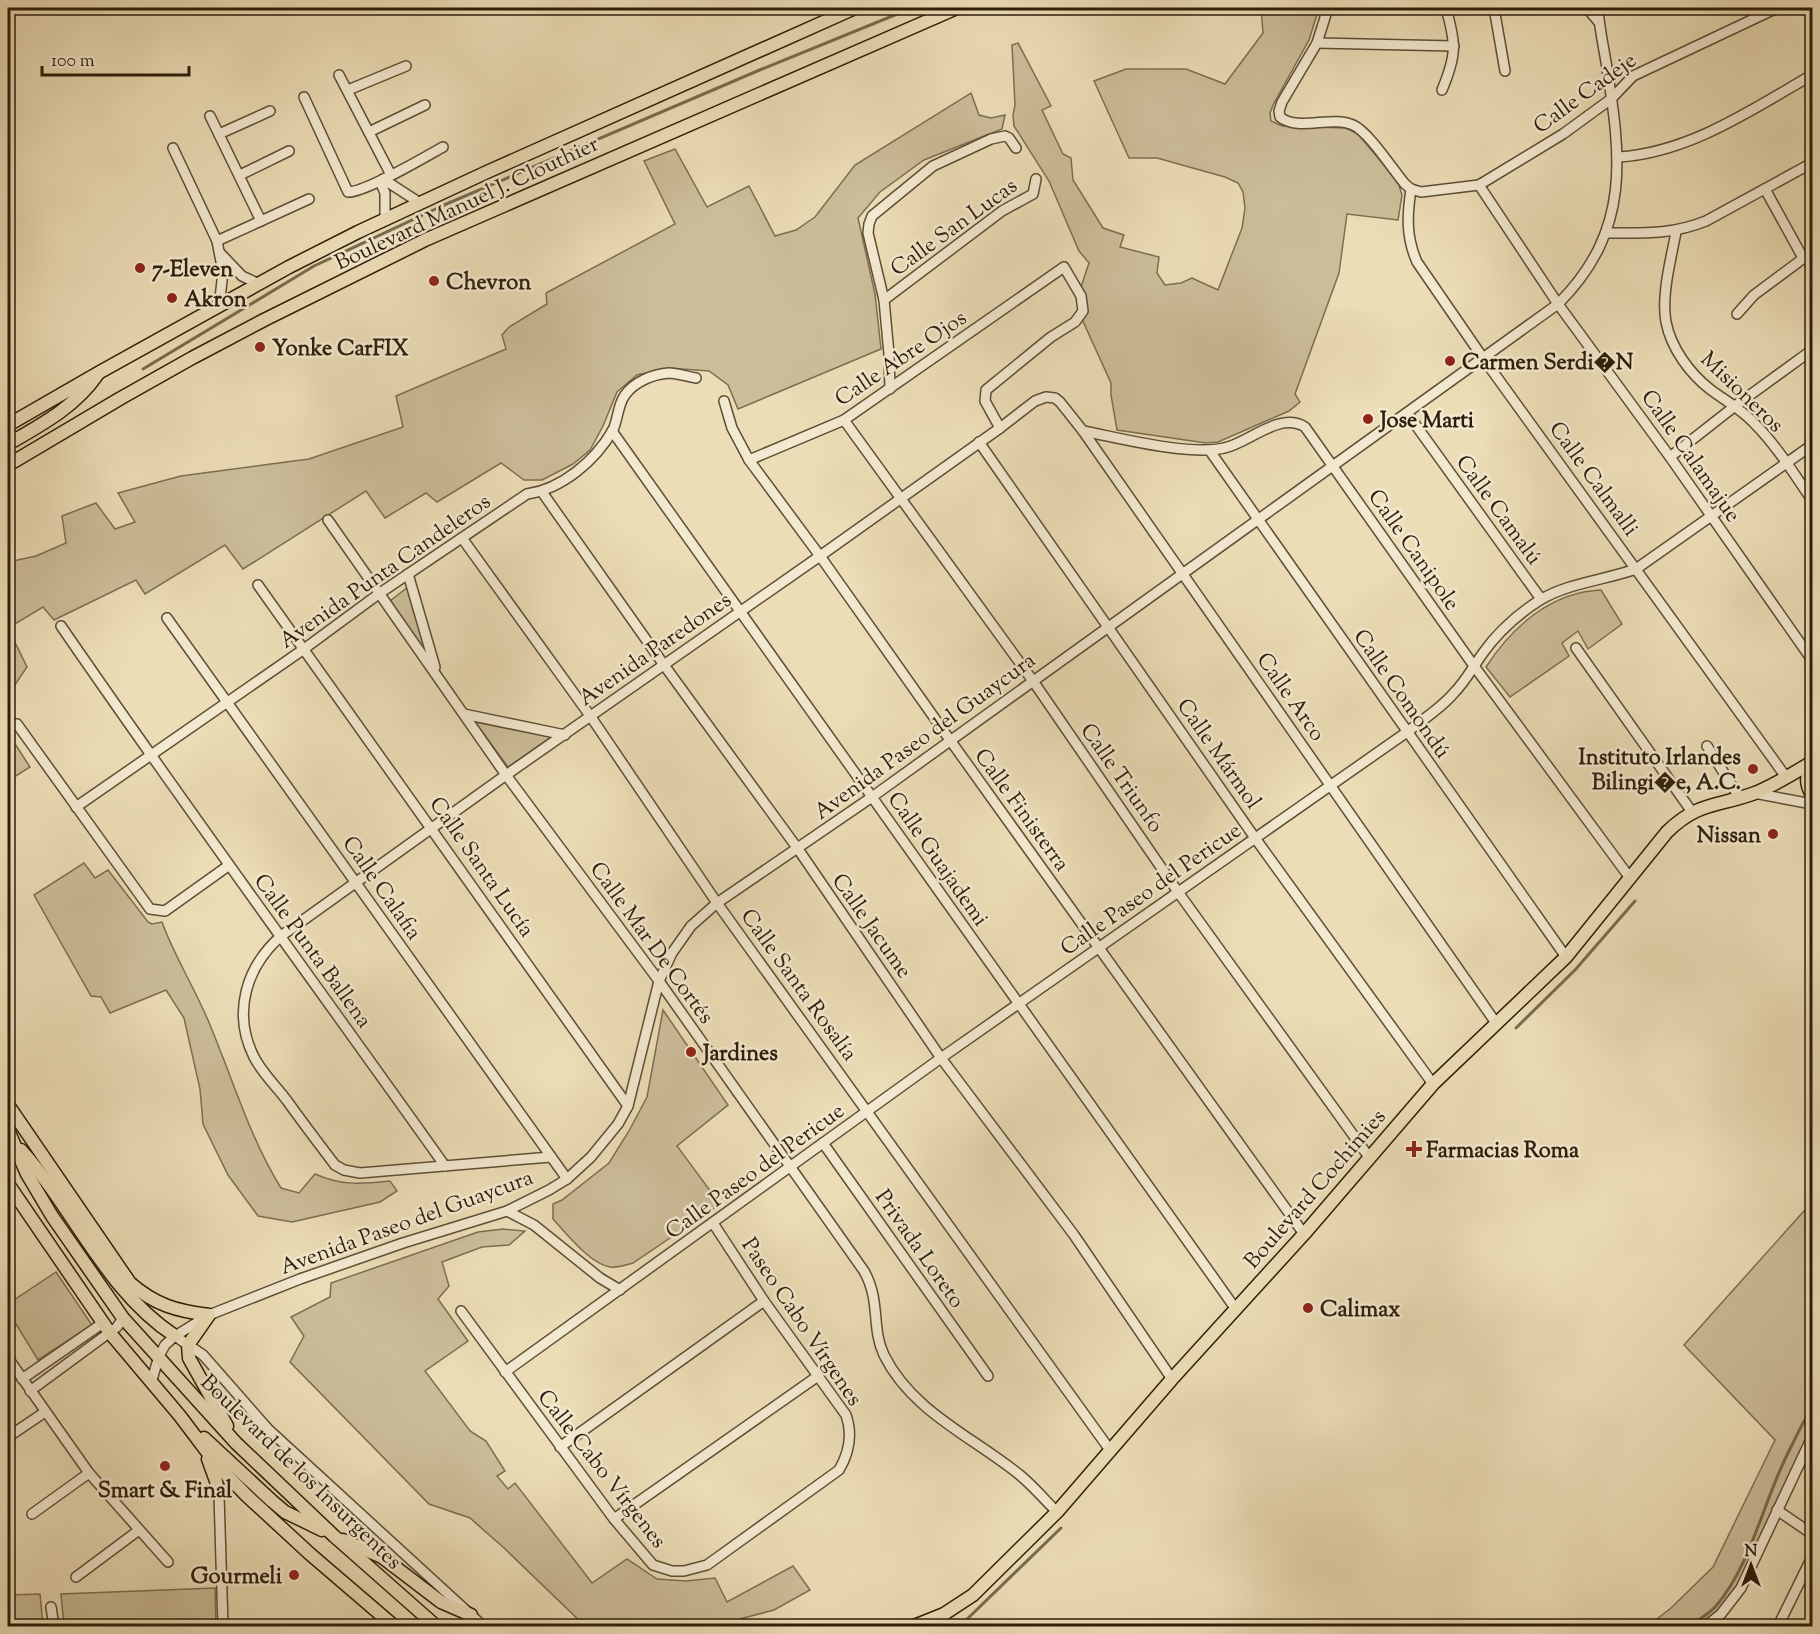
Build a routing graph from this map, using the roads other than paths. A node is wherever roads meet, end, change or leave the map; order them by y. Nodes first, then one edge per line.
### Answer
1 (855, 8) edge
2 (957, 8) edge
3 (1328, 8) edge
4 (1446, 8) edge
5 (1494, 8) edge
6 (1777, 8) edge
7 (1594, 9) edge
8 (1317, 43) junction
9 (1454, 46) junction
10 (406, 66) dead end
11 (1505, 71) dead end
12 (339, 75) dead end
13 (1812, 75) edge
14 (348, 90) junction
15 (1442, 90) dead end
16 (304, 97) dead end
17 (1611, 99) junction
18 (425, 105) dead end
19 (270, 111) dead end
20 (210, 116) dead end
21 (369, 132) junction
22 (219, 134) junction
23 (443, 147) dead end
24 (173, 148) dead end
25 (1016, 148) dead end
26 (289, 151) dead end
27 (1618, 157) junction
28 (1812, 163) edge
29 (240, 175) junction
30 (387, 177) junction
31 (1036, 179) dead end
32 (1479, 185) junction
33 (1411, 189) junction
34 (1765, 189) junction
35 (309, 199) dead end
36 (420, 203) junction
37 (385, 219) junction
38 (261, 221) junction
39 (1676, 232) junction
40 (1606, 233) junction
41 (217, 241) junction
42 (1812, 252) edge
43 (219, 253) junction
44 (1803, 258) junction
45 (259, 284) junction
46 (884, 300) junction
47 (1558, 304) junction
48 (219, 307) junction
49 (1737, 314) dead end
50 (1812, 350) edge
51 (1483, 358) junction
52 (100, 372) junction
53 (696, 378) dead end
54 (890, 389) junction
55 (1050, 396) joint
56 (724, 401) dead end
57 (1735, 406) junction
58 (1407, 413) junction
59 (844, 420) junction
60 (8, 425) edge
61 (1000, 428) junction
62 (612, 431) junction
63 (1083, 431) junction
64 (979, 442) junction
65 (8, 444) edge
66 (1812, 445) edge
67 (1210, 451) junction
68 (1670, 457) junction
69 (749, 460) junction
70 (1787, 464) junction
71 (8, 465) edge
72 (1333, 465) junction
73 (542, 492) junction
74 (900, 499) junction
75 (1812, 500) edge
76 (1712, 516) junction
77 (1258, 519) junction
78 (328, 520) dead end
79 (462, 538) junction
80 (820, 556) junction
81 (1636, 569) junction
82 (408, 574) junction
83 (1182, 574) junction
84 (258, 585) dead end
85 (380, 593) junction
86 (1542, 599) junction
87 (741, 611) junction
88 (167, 618) dead end
89 (61, 626) dead end
90 (1108, 627) junction
91 (1576, 648) dead end
92 (304, 650) junction
93 (1812, 660) edge
94 (664, 665) junction
95 (1474, 666) junction
96 (437, 676) junction
97 (1033, 681) junction
98 (227, 703) junction
99 (464, 714) junction
100 (591, 717) junction
101 (17, 724) dead end
102 (1407, 732) junction
103 (565, 735) junction
104 (950, 740) junction
105 (1707, 746) dead end
106 (151, 757) junction
107 (1812, 763) edge
108 (506, 775) junction
109 (1786, 777) junction
110 (1331, 785) junction
111 (1754, 793) junction
112 (1812, 795) edge
113 (872, 797) junction
114 (1739, 797) junction
115 (1812, 804) edge
116 (76, 807) junction
117 (1692, 812) junction
118 (433, 828) junction
119 (1255, 838) junction
120 (798, 849) junction
121 (228, 866) junction
122 (1630, 878) junction
123 (357, 883) junction
124 (1178, 892) junction
125 (717, 903) junction
126 (281, 936) junction
127 (1098, 947) junction
128 (1566, 957) junction
129 (659, 981) junction
130 (1018, 1003) junction
131 (1496, 1023) junction
132 (941, 1058) junction
133 (1433, 1084) junction
134 (8, 1105) edge
135 (628, 1106) junction
136 (868, 1111) junction
137 (9, 1136) edge
138 (823, 1143) junction
139 (551, 1157) junction
140 (1368, 1157) junction
141 (445, 1166) junction
142 (790, 1167) junction
143 (567, 1179) junction
144 (8, 1184) edge
145 (507, 1211) junction
146 (713, 1223) junction
147 (1304, 1234) junction
148 (620, 1290) junction
149 (764, 1301) junction
150 (1235, 1308) junction
151 (461, 1311) dead end
152 (209, 1315) junction
153 (123, 1318) junction
154 (106, 1328) junction
155 (175, 1336) junction
156 (188, 1345) junction
157 (159, 1356) junction
158 (55, 1357) junction
159 (8, 1358) edge
160 (62, 1368) junction
161 (505, 1371) junction
162 (818, 1376) junction
163 (988, 1376) dead end
164 (22, 1379) junction
165 (1172, 1379) junction
166 (151, 1383) junction
167 (30, 1391) junction
168 (45, 1412) junction
169 (180, 1416) junction
170 (8, 1437) edge
171 (1812, 1437) edge
172 (236, 1443) junction
173 (849, 1444) joint
174 (560, 1447) junction
175 (205, 1449) junction
176 (1110, 1450) junction
177 (89, 1473) junction
178 (219, 1495) joint
179 (1777, 1510) junction
180 (1057, 1512) junction
181 (32, 1514) dead end
182 (614, 1519) junction
183 (139, 1530) junction
184 (1812, 1534) edge
185 (334, 1536) junction
186 (1812, 1557) edge
187 (168, 1562) dead end
188 (76, 1577) dead end
189 (51, 1607) dead end
190 (471, 1615) junction
191 (1781, 1620) dead end
192 (54, 1626) edge
193 (223, 1626) edge
194 (394, 1626) edge
195 (436, 1626) edge
196 (483, 1626) edge
197 (914, 1626) edge
198 (1706, 1626) edge

1 - 36 main road, Boulevard Manuel J. Clouthier
2 - 71 main road, Boulevard Manuel J. Clouthier
3 - 8 street
4 - 9 street
5 - 11 street
6 - 17 street, Calle Cadeje
7 - 17 street, Avenida Paseo del Guaycura
8 - 9 street
8 - 33 street
9 - 15 street
10 - 14 street
12 - 14 street
13 - 27 street
14 - 21 street
16 - 30 street
17 - 27 street, Avenida Paseo del Guaycura
17 - 32 street, Calle Cadeje
18 - 21 street
19 - 22 street
20 - 22 street
21 - 30 street
22 - 29 street
23 - 30 street
24 - 41 street
25 - 46 street
26 - 29 street
27 - 40 street, Avenida Paseo del Guaycura
28 - 34 street
29 - 38 street
30 - 36 street
30 - 37 street
31 - 46 street, Calle San Lucas
32 - 33 street, Calle Cadeje
32 - 47 street, Calle Calamajue
33 - 51 street, Calle Calmalli
34 - 39 street
34 - 44 street
35 - 38 street
36 - 37 main road, Boulevard Manuel J. Clouthier
37 - 45 main road, Boulevard Manuel J. Clouthier
38 - 41 street
39 - 40 street
39 - 57 street, Misioneros
40 - 47 street, Avenida Paseo del Guaycura
41 - 43 street
42 - 44 street
43 - 45 street
43 - 48 street
44 - 49 street
45 - 48 main road, Boulevard Manuel J. Clouthier
46 - 54 street
47 - 51 street, Avenida Paseo del Guaycura
47 - 68 street, Calle Calamajue
48 - 52 main road, Boulevard Manuel J. Clouthier
50 - 57 street
51 - 58 street, Avenida Paseo del Guaycura
51 - 81 street, Calle Calmalli
52 - 60 main road, Boulevard Manuel J. Clouthier
52 - 65 main road
53 - 62 street, Avenida Punta Candeleros
54 - 59 street, Calle Abre Ojos
54 - 61 street, Calle Abre Ojos
55 - 61 street, Avenida Paredones
55 - 63 street, Calle Arco
56 - 69 street, Calle Finisterra
57 - 68 street
57 - 70 street, Misioneros
58 - 72 street, Avenida Paseo del Guaycura
58 - 86 street, Calle Camalú
59 - 69 street, Calle Abre Ojos
59 - 74 street, Calle Triunfo
61 - 64 street, Avenida Paredones
62 - 73 street, Avenida Punta Candeleros
62 - 87 street, Calle Guajademi
63 - 67 street, Calle Canipole
63 - 83 street, Calle Arco
64 - 74 street, Avenida Paredones
64 - 90 street, Calle Mármol
66 - 70 street, Calle Paseo del Pericue
67 - 72 street, Calle Canipole
67 - 77 street, Calle Comondú
68 - 76 street, Calle Calamajue
69 - 80 street, Calle Finisterra
70 - 75 street, Misioneros
70 - 76 street, Calle Paseo del Pericue
72 - 77 street, Avenida Paseo del Guaycura
72 - 95 street, Calle Canipole
73 - 79 street, Avenida Punta Candeleros
73 - 94 street, Calle Jacume
74 - 80 street, Avenida Paredones
74 - 97 street, Calle Triunfo
76 - 81 street, Calle Paseo del Pericue
76 - 93 street, Calle Calamajue
77 - 83 street, Avenida Paseo del Guaycura
77 - 102 street, Calle Comondú
78 - 85 street, Calle Mar De Cortés
79 - 82 street, Avenida Punta Candeleros
79 - 100 street, Calle Santa Rosalía
80 - 87 street, Avenida Paredones
80 - 104 street, Calle Finisterra
81 - 86 street, Calle Paseo del Pericue
81 - 109 street, Calle Calmalli
82 - 85 street, Avenida Punta Candeleros
82 - 96 street
83 - 90 street, Avenida Paseo del Guaycura
83 - 110 street, Calle Arco
84 - 92 street, Calle Santa Lucía
85 - 92 street, Avenida Punta Candeleros
85 - 96 street, Calle Mar De Cortés
86 - 95 street, Calle Paseo del Pericue
87 - 94 street, Avenida Paredones
87 - 113 street, Calle Guajademi
88 - 98 street, Calle Calafia
89 - 106 street, Calle Punta Ballena
90 - 97 street, Avenida Paseo del Guaycura
90 - 119 street, Calle Mármol
91 - 117 street
92 - 98 street, Avenida Punta Candeleros
92 - 118 street, Calle Santa Lucía
94 - 100 street, Avenida Paredones
94 - 120 street, Calle Jacume
95 - 102 street, Calle Paseo del Pericue
95 - 122 street, Calle Canipole
96 - 99 street, Calle Mar De Cortés
97 - 104 street, Avenida Paseo del Guaycura
97 - 124 street, Calle Triunfo
98 - 106 street, Avenida Punta Candeleros
98 - 123 street, Calle Calafia
99 - 103 street
99 - 108 street, Calle Mar De Cortés
100 - 103 street, Avenida Paredones
100 - 125 street, Calle Santa Rosalía
101 - 116 street
102 - 110 street, Calle Paseo del Pericue
102 - 128 street, Calle Comondú
103 - 108 street, Avenida Paredones
104 - 113 street, Avenida Paseo del Guaycura
104 - 127 street, Calle Finisterra
105 - 114 street
106 - 116 street, Avenida Punta Candeleros
106 - 121 street, Calle Punta Ballena
107 - 109 main road, Boulevard Cochimies
107 - 112 main road
108 - 118 street, Avenida Paredones
108 - 129 street, Calle Mar De Cortés
109 - 111 main road, Boulevard Cochimies
110 - 119 street, Calle Paseo del Pericue
110 - 131 street, Calle Arco
111 - 114 main road, Boulevard Cochimies
111 - 115 street
113 - 120 street, Avenida Paseo del Guaycura
113 - 130 street, Calle Guajademi
114 - 117 main road, Boulevard Cochimies
116 - 121 street
117 - 122 main road, Boulevard Cochimies
118 - 123 street, Avenida Paredones
118 - 135 street, Calle Santa Lucía
119 - 124 street, Calle Paseo del Pericue
119 - 133 street, Calle Mármol
120 - 125 street, Avenida Paseo del Guaycura
120 - 132 street, Calle Jacume
121 - 126 street, Calle Punta Ballena
122 - 128 main road, Boulevard Cochimies
123 - 126 street, Avenida Paredones
123 - 139 street, Calle Calafia
124 - 127 street, Calle Paseo del Pericue
124 - 140 street, Calle Triunfo
125 - 129 street, Avenida Paseo del Guaycura
125 - 136 street, Calle Santa Rosalía
126 - 141 street, Calle Punta Ballena
126 - 141 street, Avenida Paredones
127 - 130 street, Calle Paseo del Pericue
127 - 147 street, Calle Finisterra
128 - 131 main road, Boulevard Cochimies
129 - 135 street, Avenida Paseo del Guaycura
129 - 142 street, Calle Mar De Cortés
130 - 132 street, Calle Paseo del Pericue
130 - 150 street, Calle Guajademi
131 - 133 main road, Boulevard Cochimies
132 - 136 street, Calle Paseo del Pericue
132 - 165 street, Calle Jacume
133 - 140 main road, Boulevard Cochimies
134 - 152 main road
135 - 143 street, Avenida Paseo del Guaycura
136 - 138 street, Calle Paseo del Pericue
136 - 176 street, Calle Santa Rosalía
137 - 153 main road, Boulevard de los Insurgentes
137 - 155 main road
138 - 142 street, Calle Paseo del Pericue
138 - 163 street, Privada Loreto
139 - 141 street
139 - 143 street, Calle Calafia
140 - 147 main road, Boulevard Cochimies
142 - 146 street, Calle Paseo del Pericue
142 - 180 street, Calle Mar De Cortés
143 - 145 street, Avenida Paseo del Guaycura
144 - 154 main road, Boulevard de los Insurgentes
145 - 148 street
145 - 152 street, Avenida Paseo del Guaycura
146 - 148 street, Calle Paseo del Pericue
146 - 149 street, Paseo Cabo Vírgenes
147 - 150 main road, Boulevard Cochimies
148 - 161 street, Calle Paseo del Pericue
149 - 162 street, Paseo Cabo Vírgenes
149 - 174 street
150 - 165 main road, Boulevard Cochimies
151 - 161 street, Calle Cabo Vírgenes
152 - 155 street, Avenida Paseo del Guaycura
152 - 156 main road
153 - 154 street
153 - 157 main road, Boulevard de los Insurgentes
154 - 158 street
154 - 160 street
154 - 166 main road, Boulevard de los Insurgentes
155 - 156 street
155 - 157 street, Avenida Paseo del Guaycura
156 - 172 main road
156 - 190 street
157 - 166 street, Avenida Paseo del Guaycura
157 - 172 main road, Boulevard de los Insurgentes
158 - 160 street
158 - 164 street
159 - 164 street
160 - 167 street
161 - 174 street, Calle Cabo Vírgenes
162 - 173 street, Paseo Cabo Vírgenes
162 - 182 street
164 - 167 street
165 - 176 main road, Boulevard Cochimies
166 - 169 main road, Boulevard de los Insurgentes
167 - 168 street
168 - 170 street
168 - 177 street
169 - 175 main road, Boulevard de los Insurgentes
169 - 185 main road
171 - 179 street
172 - 185 main road, Boulevard de los Insurgentes
173 - 182 street, Calle Cabo Vírgenes
174 - 182 street, Calle Cabo Vírgenes
175 - 178 main road
175 - 194 main road, Boulevard de los Insurgentes
176 - 180 main road, Boulevard Cochimies
177 - 181 street
177 - 183 street
178 - 193 street
179 - 184 street
179 - 198 street
180 - 197 main road, Boulevard Cochimies
183 - 187 street
183 - 188 street
185 - 190 main road
185 - 195 main road, Boulevard de los Insurgentes
186 - 191 street
189 - 192 street
190 - 196 street

